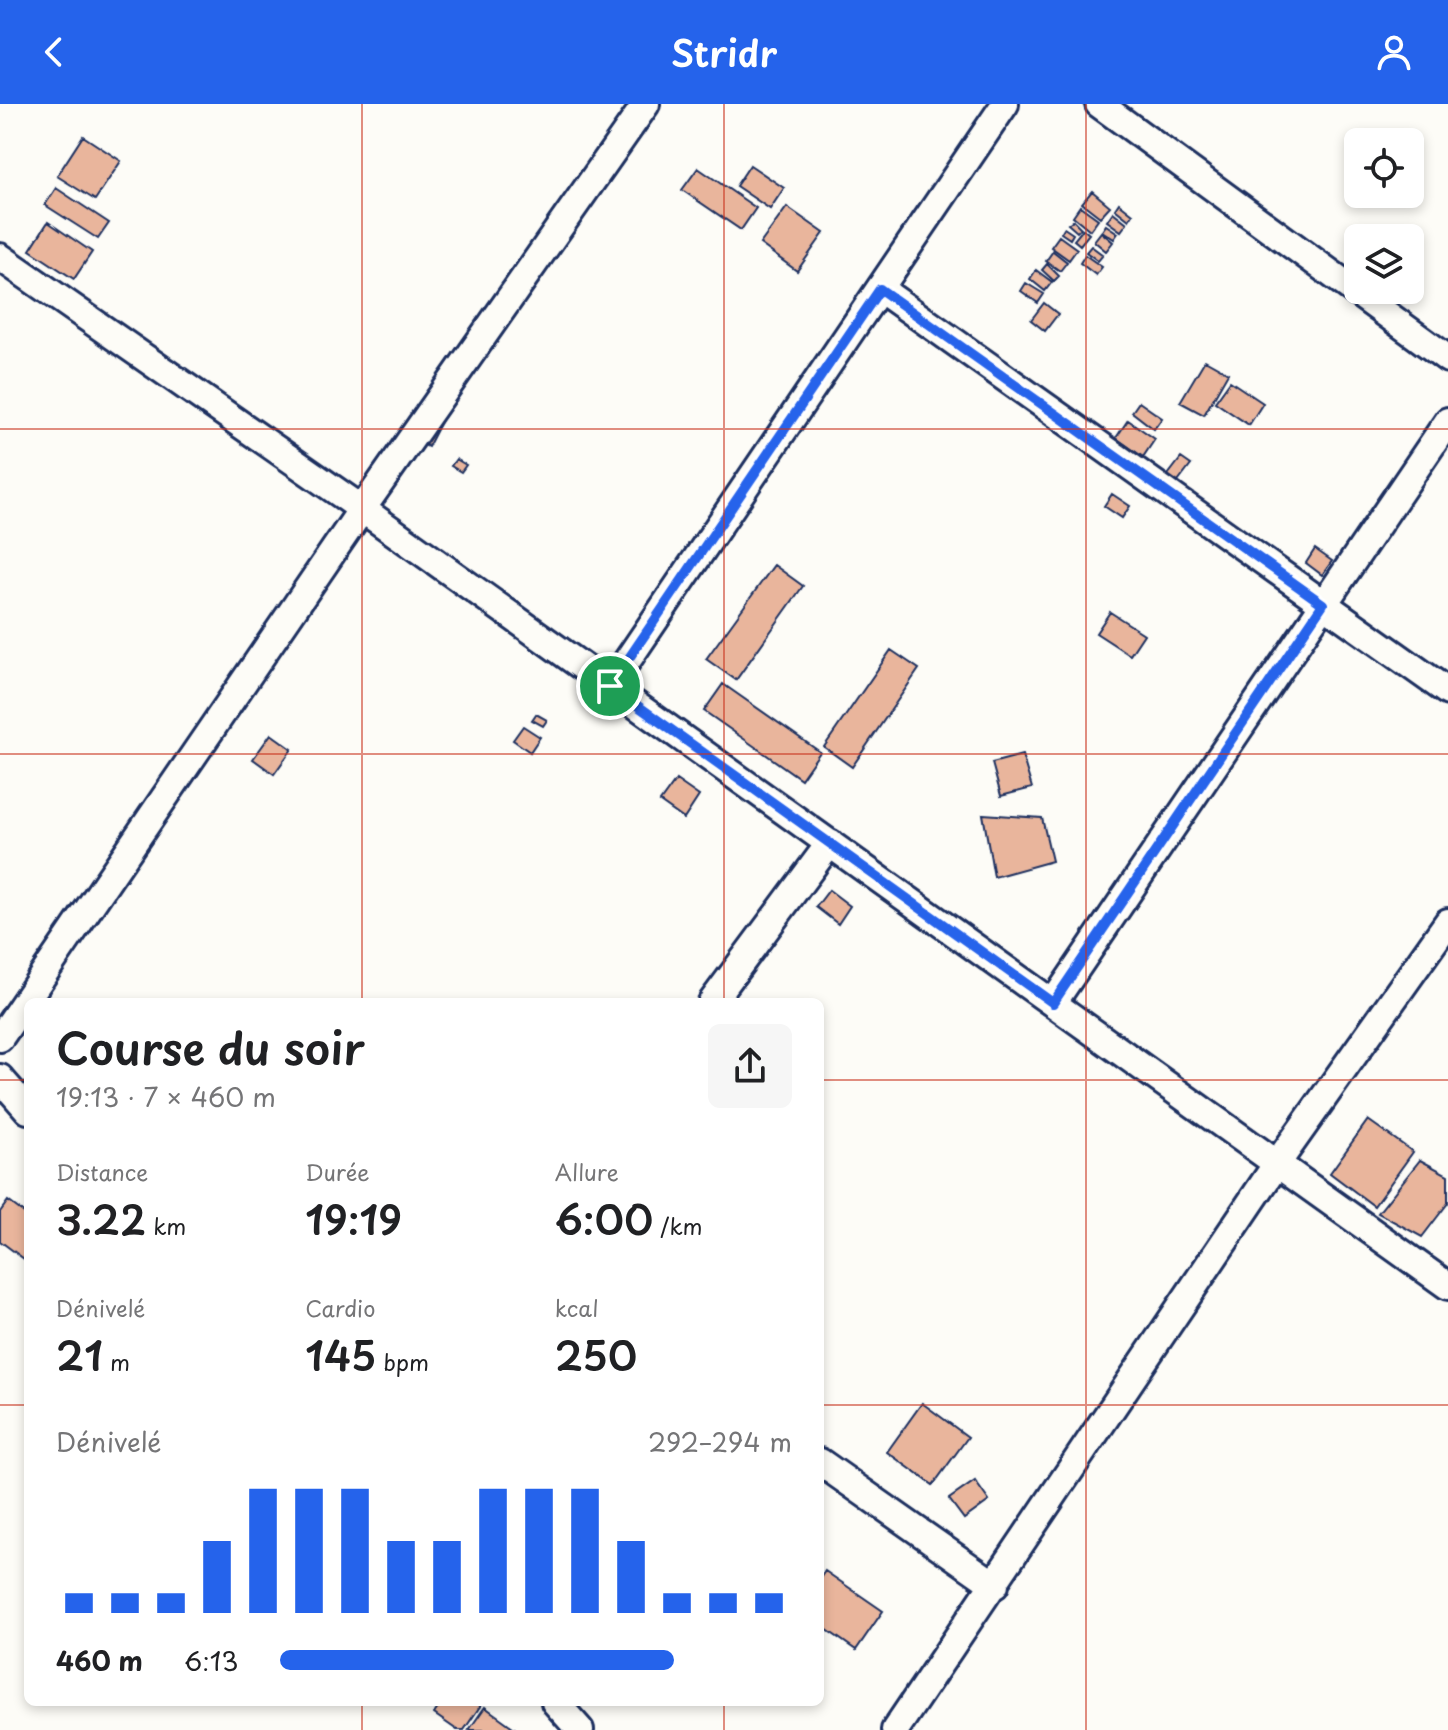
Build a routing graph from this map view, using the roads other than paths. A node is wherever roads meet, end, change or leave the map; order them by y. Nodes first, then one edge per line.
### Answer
1 (646, 104) edge
2 (1005, 104) edge
3 (1099, 104) edge
4 (0, 257) edge
5 (880, 289) junction
6 (1448, 359) edge
7 (1448, 421) edge
8 (362, 509) junction
9 (1323, 604) junction
10 (610, 686) junction
11 (1448, 692) edge
12 (830, 843) junction
13 (1448, 922) edge
14 (27, 998) edge
15 (715, 998) edge
16 (24, 1003) edge
17 (1053, 1003) junction
18 (0, 1038) edge
19 (0, 1078) edge
20 (24, 1105) edge
21 (1278, 1162) junction
22 (1448, 1286) edge
23 (824, 1465) edge
24 (995, 1585) junction
25 (559, 1706) edge
26 (580, 1730) edge
27 (895, 1730) edge

1 - 8 street
2 - 5 street
3 - 6 street
4 - 8 street
5 - 9 street
5 - 10 street
7 - 9 street
8 - 10 street
8 - 14 street
9 - 11 street
9 - 17 street
10 - 12 street
12 - 15 street
12 - 17 street
13 - 21 street
16 - 18 street
17 - 21 street
19 - 20 street
21 - 22 street
21 - 24 street
23 - 24 street
24 - 27 street
25 - 26 street

